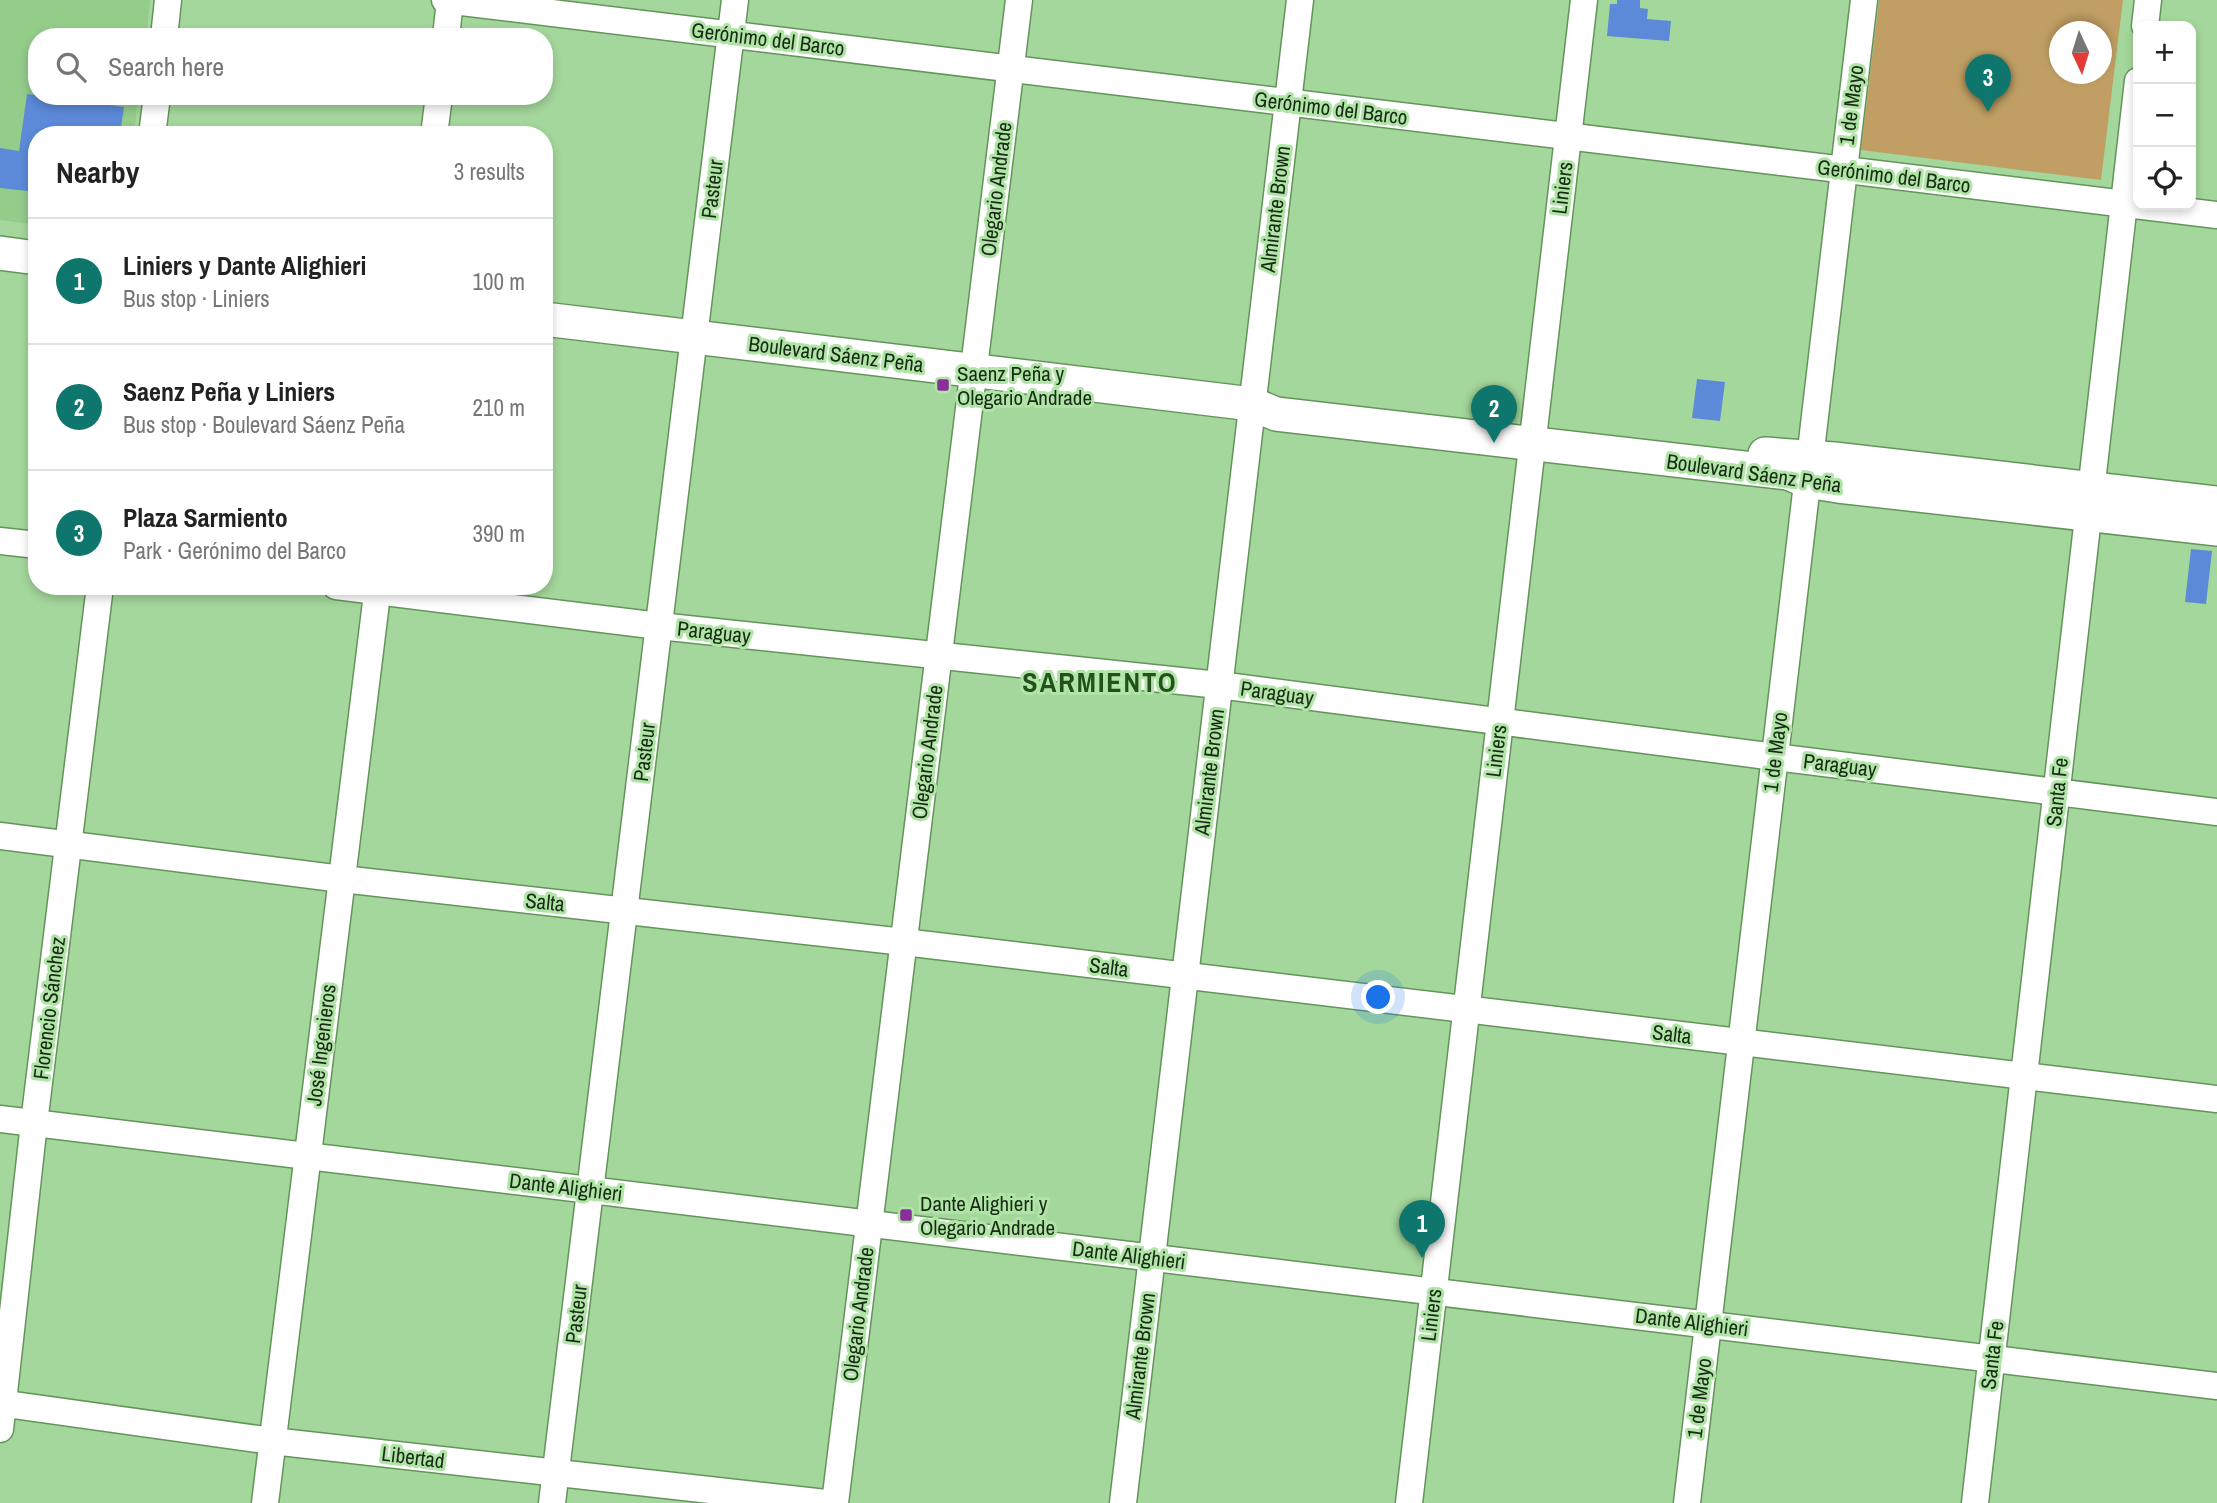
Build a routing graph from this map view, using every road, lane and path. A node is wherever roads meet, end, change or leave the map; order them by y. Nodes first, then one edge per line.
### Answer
1 (168, 0) edge
2 (445, 0) edge
3 (450, 0) edge
4 (735, 0) edge
5 (1019, 0) edge
6 (1300, 0) edge
7 (1584, 0) edge
8 (1864, 0) edge
9 (2148, 0) edge
10 (2145, 21) edge
11 (165, 28) edge
12 (447, 28) edge
13 (731, 35) junction
14 (1010, 69) junction
15 (2138, 84) edge
16 (1288, 102) junction
17 (156, 105) edge
18 (438, 105) edge
19 (153, 126) edge
20 (435, 126) edge
21 (1568, 136) junction
22 (1844, 170) junction
23 (2124, 204) junction
24 (2217, 215) edge
25 (0, 253) edge
26 (28, 257) edge
27 (553, 320) edge
28 (694, 337) junction
29 (974, 370) junction
30 (1252, 404) junction
31 (1533, 436) junction
32 (1809, 469) junction
33 (2089, 502) junction
34 (2217, 503) edge
35 (2217, 529) edge
36 (0, 541) edge
37 (28, 544) edge
38 (99, 595) edge
39 (377, 595) edge
40 (424, 595) edge
41 (659, 626) junction
42 (939, 655) junction
43 (1219, 685) junction
44 (1500, 722) junction
45 (1774, 757) junction
46 (2057, 791) junction
47 (2217, 812) edge
48 (0, 836) edge
49 (69, 844) junction
50 (342, 879) junction
51 (625, 911) junction
52 (904, 942) junction
53 (1185, 976) junction
54 (1466, 1010) junction
55 (1741, 1042) junction
56 (2024, 1077) junction
57 (2217, 1099) edge
58 (0, 1119) edge
59 (34, 1123) junction
60 (308, 1155) junction
61 (591, 1189) junction
62 (870, 1223) junction
63 (1152, 1257) junction
64 (1434, 1291) junction
65 (1708, 1324) junction
66 (1992, 1358) junction
67 (2217, 1386) edge
68 (2, 1403) edge
69 (0, 1429) edge
70 (272, 1441) junction
71 (556, 1474) junction
72 (265, 1503) edge
73 (552, 1503) edge
74 (826, 1503) edge
75 (835, 1503) edge
76 (1123, 1503) edge
77 (1409, 1503) edge
78 (1686, 1503) edge
79 (1975, 1503) edge

1 - 11 street
2 - 3 street, Gerónimo del Barco
3 - 12 street
3 - 13 street, Gerónimo del Barco
4 - 13 street, Pasteur
5 - 14 street, Olegario Andrade
6 - 16 street, Almirante Brown
7 - 21 street, Liniers
8 - 22 street, 1 de Mayo
9 - 10 street
13 - 14 street, Gerónimo del Barco
13 - 28 street, Pasteur
14 - 16 street, Gerónimo del Barco
14 - 29 street, Olegario Andrade
15 - 23 street, Santa Fe
16 - 21 street, Gerónimo del Barco
16 - 30 street, Almirante Brown
17 - 19 street
18 - 20 street
21 - 22 street, Gerónimo del Barco
21 - 31 street, Liniers
22 - 23 street, Gerónimo del Barco
22 - 32 street, 1 de Mayo
23 - 24 street, Gerónimo del Barco
23 - 33 street, Santa Fe
25 - 26 main road
27 - 28 main road, Boulevard Sáenz Peña
28 - 29 main road, Boulevard Sáenz Peña
28 - 41 street, Pasteur
29 - 30 main road, Boulevard Sáenz Peña
29 - 42 street, Olegario Andrade
30 - 31 main road, Boulevard Sáenz Peña
30 - 43 street, Almirante Brown
31 - 32 main road, Boulevard Sáenz Peña
31 - 44 street, Liniers
32 - 33 main road, Boulevard Sáenz Peña
32 - 45 street, 1 de Mayo
33 - 34 main road, Boulevard Sáenz Peña
33 - 35 main road, Boulevard Sáenz Peña
33 - 46 street, Santa Fe
36 - 37 street
38 - 49 street, Florencio Sánchez
39 - 50 street, José Ingenieros
40 - 41 street, Paraguay
41 - 42 street, Paraguay
41 - 51 street, Pasteur
42 - 43 street, Paraguay
42 - 52 street, Olegario Andrade
43 - 44 street, Paraguay
43 - 53 street, Almirante Brown
44 - 45 street, Paraguay
44 - 54 street, Liniers
45 - 46 street, Paraguay
45 - 55 street, 1 de Mayo
46 - 47 street, Paraguay
46 - 56 street, Santa Fe
48 - 49 street, Salta
49 - 50 street, Salta
49 - 59 street, Florencio Sánchez
50 - 51 street, Salta
50 - 60 street, José Ingenieros
51 - 52 street, Salta
51 - 61 street, Pasteur
52 - 53 street, Salta
52 - 62 street, Olegario Andrade
53 - 54 street, Salta
53 - 63 street, Almirante Brown
54 - 55 street, Salta
54 - 64 street, Liniers
55 - 56 street, Salta
55 - 65 street, 1 de Mayo
56 - 57 street, Salta
56 - 66 street, Santa Fe
58 - 59 street, Dante Alighieri
59 - 60 street, Dante Alighieri
59 - 68 street, Florencio Sánchez
60 - 61 street, Dante Alighieri
60 - 70 street, José Ingenieros
61 - 62 street, Dante Alighieri
61 - 71 street, Pasteur
62 - 63 street, Dante Alighieri
62 - 75 street, Olegario Andrade
63 - 64 street, Dante Alighieri
63 - 76 street, Almirante Brown
64 - 65 street, Dante Alighieri
64 - 77 street, Liniers
65 - 66 street, Dante Alighieri
65 - 78 street, 1 de Mayo
66 - 67 street, Dante Alighieri
66 - 79 street, Santa Fe
68 - 69 street, Florencio Sánchez
68 - 70 street, Libertad
70 - 71 street, Libertad
70 - 72 street, José Ingenieros
71 - 73 street, Pasteur
71 - 74 street, Libertad

